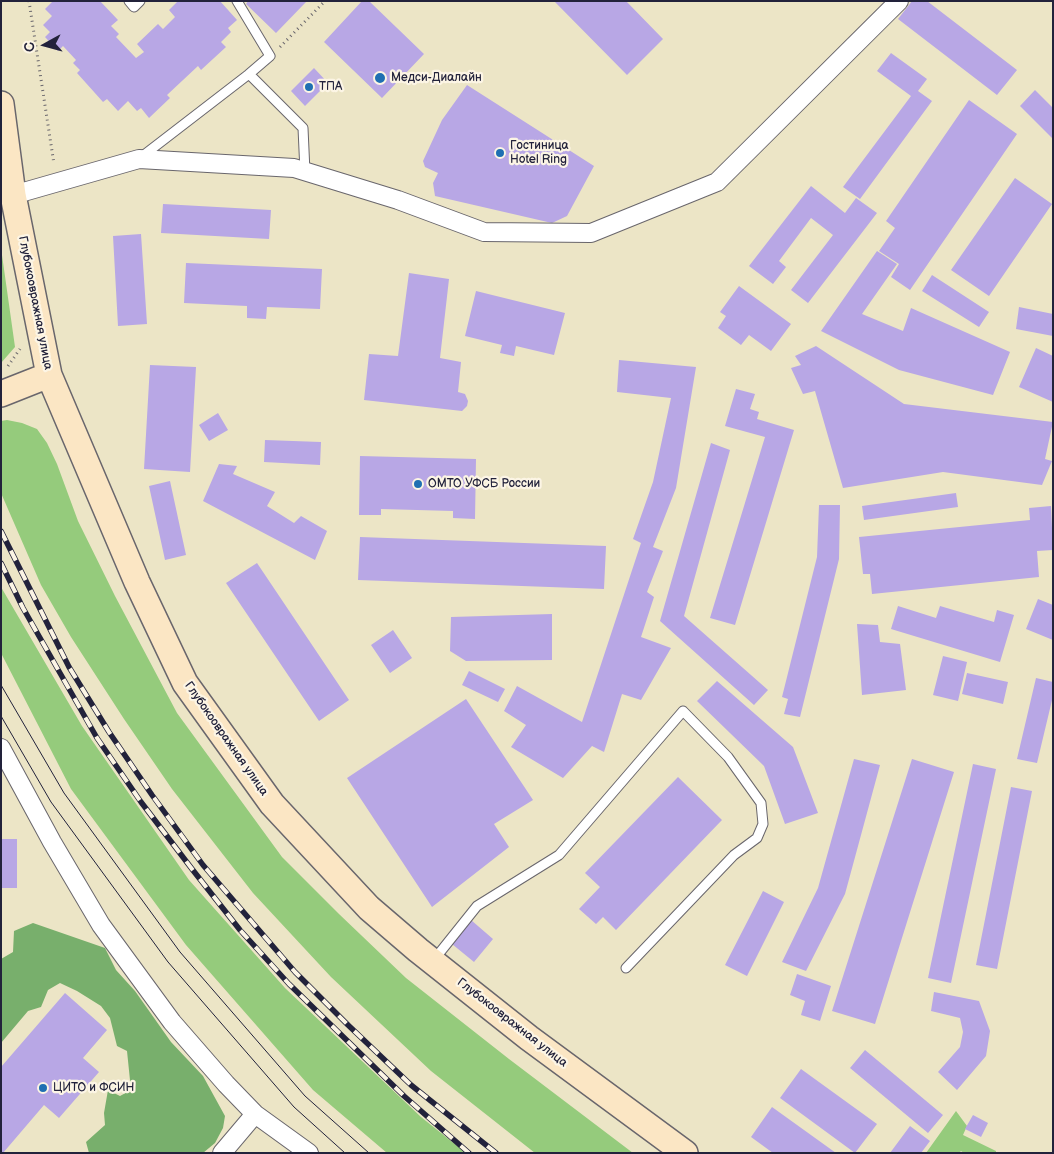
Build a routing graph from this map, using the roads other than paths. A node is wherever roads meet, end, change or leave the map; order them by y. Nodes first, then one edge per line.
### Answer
1 (129, 1) edge
2 (140, 1) edge
3 (237, 1) edge
4 (898, 1) edge
5 (249, 74) junction
6 (1, 104) edge
7 (139, 159) junction
8 (305, 172) junction
9 (13, 195) junction
10 (49, 375) junction
11 (1, 394) edge
12 (1, 748) edge
13 (432, 961) junction
14 (626, 968) dead end
15 (255, 1114) junction
16 (222, 1153) edge
17 (309, 1153) edge
18 (685, 1153) edge

1 - 2 lane
3 - 5 lane
4 - 8 street
5 - 7 lane
5 - 8 lane
6 - 9 main road, Глубокоовражная улица
7 - 8 street
7 - 9 street
9 - 10 main road, Глубокоовражная улица
10 - 11 main road
10 - 13 main road, Глубокоовражная улица
12 - 15 street
13 - 14 lane
13 - 18 main road, Глубокоовражная улица
15 - 16 street
15 - 17 street

